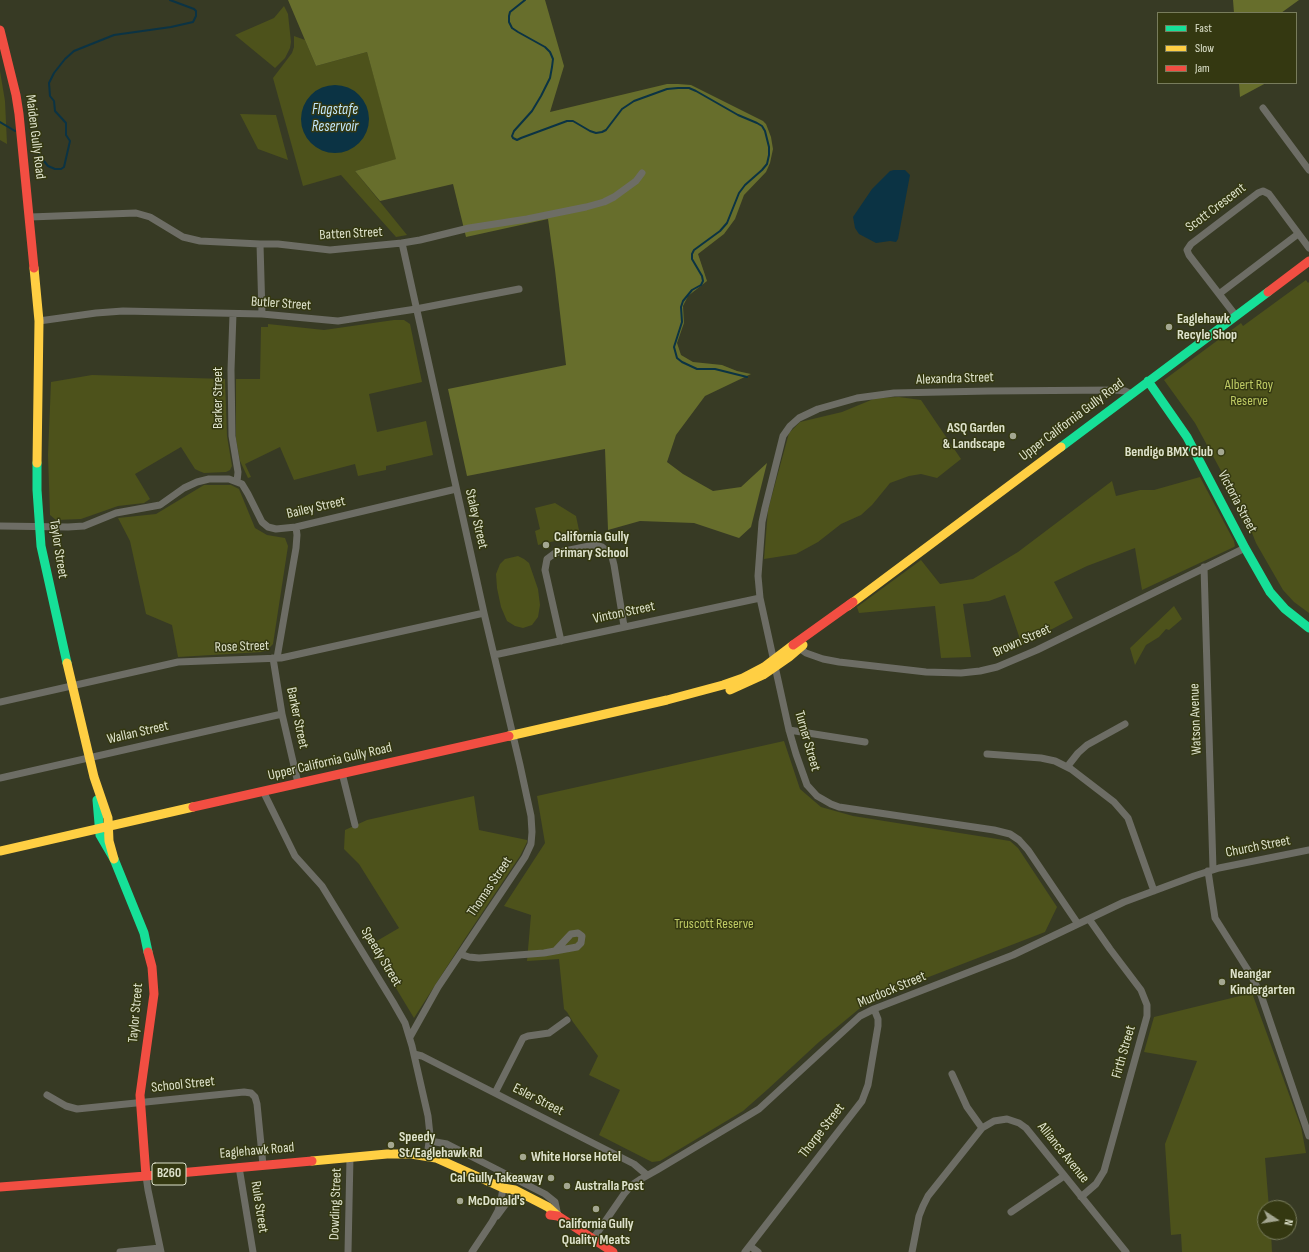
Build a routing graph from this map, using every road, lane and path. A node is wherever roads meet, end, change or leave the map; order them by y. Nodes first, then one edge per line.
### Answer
1 (0, 30) edge
2 (1263, 108) dead end
3 (1309, 170) edge
4 (642, 173) dead end
5 (30, 217) junction
6 (1298, 234) junction
7 (402, 243) junction
8 (260, 244) junction
9 (1309, 248) edge
10 (1309, 261) edge
11 (519, 289) dead end
12 (1219, 294) junction
13 (416, 309) junction
14 (232, 314) junction
15 (262, 314) junction
16 (1236, 316) junction
17 (39, 321) junction
18 (1148, 381) junction
19 (1131, 394) junction
20 (787, 430) joint
21 (237, 482) junction
22 (456, 489) junction
23 (0, 526) edge
24 (39, 527) junction
25 (296, 527) junction
26 (1245, 548) junction
27 (1204, 567) junction
28 (760, 598) junction
29 (484, 613) junction
30 (624, 626) junction
31 (1309, 628) edge
32 (561, 641) junction
33 (797, 647) junction
34 (494, 655) junction
35 (275, 658) junction
36 (774, 664) junction
37 (72, 686) junction
38 (0, 702) edge
39 (282, 714) junction
40 (1125, 724) dead end
41 (789, 730) junction
42 (513, 735) junction
43 (865, 742) dead end
44 (987, 754) dead end
45 (89, 758) junction
46 (1067, 766) junction
47 (342, 773) junction
48 (0, 778) edge
49 (298, 783) junction
50 (263, 791) junction
51 (355, 825) dead end
52 (104, 827) junction
53 (1309, 850) edge
54 (0, 851) edge
55 (1210, 870) junction
56 (1154, 891) junction
57 (1089, 919) junction
58 (1078, 924) junction
59 (556, 950) dead end
60 (460, 954) junction
61 (874, 1009) junction
62 (567, 1020) dead end
63 (410, 1037) junction
64 (414, 1054) junction
65 (952, 1074) dead end
66 (495, 1093) junction
67 (47, 1095) dead end
68 (140, 1103) junction
69 (982, 1128) junction
70 (1309, 1136) edge
71 (430, 1141) junction
72 (427, 1156) junction
73 (350, 1157) junction
74 (263, 1165) junction
75 (240, 1167) junction
76 (647, 1175) junction
77 (146, 1176) junction
78 (1064, 1176) junction
79 (3, 1188) edge
80 (508, 1191) junction
81 (1081, 1197) junction
82 (1011, 1212) dead end
83 (558, 1216) junction
84 (492, 1222) junction
85 (593, 1239) junction
86 (747, 1249) edge
87 (160, 1250) edge
88 (120, 1252) edge
89 (253, 1252) edge
90 (348, 1252) edge
91 (472, 1252) edge
92 (613, 1252) edge
93 (758, 1252) edge
94 (912, 1252) edge
95 (1126, 1252) edge

1 - 5 street, Maiden Gully Road
2 - 3 street
4 - 7 street, Batten Street
5 - 8 street, Batten Street
5 - 17 street, Maiden Gully Road
6 - 9 street, Scott Crescent
6 - 12 street
6 - 12 street, Scott Crescent
7 - 8 street, Batten Street
7 - 13 street, Staley Street
8 - 15 street
10 - 16 street, Upper California Gully Road
11 - 13 street, Butler Street
12 - 16 street, Scott Crescent
13 - 15 street, Butler Street
13 - 22 street, Staley Street
14 - 15 street, Butler Street
14 - 17 street, Butler Street
14 - 21 street, Barker Street
16 - 18 street, Upper California Gully Road
17 - 24 street, Taylor Street
18 - 19 street, Upper California Gully Road
18 - 26 street, Victoria Street
19 - 20 street, Alexandra Street
19 - 33 street, Upper California Gully Road
20 - 28 street, Turner Street
21 - 24 street
21 - 25 street, Bailey Street
22 - 25 street, Bailey Street
22 - 29 street, Staley Street
23 - 24 street
24 - 37 street, Taylor Street
25 - 35 street, Barker Street
26 - 27 street, Brown Street
26 - 31 street, Victoria Street
27 - 33 street, Brown Street
27 - 55 street, Watson Avenue
28 - 30 street, Vinton Street
28 - 36 street, Turner Street
29 - 34 street, Staley Street
29 - 35 street, Rose Street
30 - 32 street, Vinton Street
30 - 32 street
32 - 34 street, Vinton Street
33 - 36 street, Upper California Gully Road
34 - 42 street, Staley Street
35 - 37 street, Rose Street
35 - 39 street, Barker Street
36 - 41 street, Turner Street
36 - 42 street, Upper California Gully Road
37 - 38 street, Rose Street
37 - 45 street, Taylor Street
39 - 45 street, Wallan Street
39 - 49 street, Barker Street
40 - 46 street
41 - 43 street
41 - 58 street, Turner Street
42 - 47 street, Upper California Gully Road
42 - 60 street, Thomas Street
44 - 46 street
45 - 48 street, Wallan Street
45 - 52 street, Taylor Street
46 - 56 street
47 - 49 street, Upper California Gully Road
47 - 51 street
49 - 50 street, Upper California Gully Road
50 - 52 street, Upper California Gully Road
50 - 63 street, Speedy Street
52 - 54 street, Upper California Gully Road
52 - 68 street, Taylor Street
53 - 55 street, Church Street
55 - 56 street, Murdock Street
55 - 70 street, Watson Avenue
56 - 57 street, Murdock Street
57 - 58 street, Murdock Street
57 - 81 street, Firth Street
58 - 61 street, Murdock Street
59 - 60 street
60 - 63 street, Thomas Street
61 - 76 street, Murdock Street
61 - 86 street, Thorpe Street
62 - 66 street
63 - 64 street, Speedy Street
64 - 66 street, Esler Street
64 - 71 street, Speedy Street
65 - 69 street
66 - 76 street, Esler Street
67 - 68 street, School Street
68 - 74 street, School Street
68 - 77 street, Taylor Street
69 - 78 street, Alliance Avenue
69 - 94 street, Alliance Avenue
71 - 72 street, Speedy Street
71 - 83 street
72 - 73 street, Eaglehawk Road / B260
72 - 80 street, Eaglehawk Road / B260
73 - 74 street, Eaglehawk Road / B260
73 - 90 street, Dowding Street
74 - 75 street, Eaglehawk Road / B260
75 - 77 street, Eaglehawk Road / B260
75 - 89 street, Rule Street
76 - 85 street, Murdock Street
77 - 79 street, Eaglehawk Road / B260
77 - 87 street
78 - 81 street, Alliance Avenue
78 - 82 street
80 - 83 street, Eaglehawk Road / B260
80 - 84 street
80 - 84 street
81 - 95 street, Alliance Avenue
83 - 85 street, Eaglehawk Road / B260
84 - 91 street
85 - 92 street, Eaglehawk Road / B260
86 - 93 street
87 - 88 street

